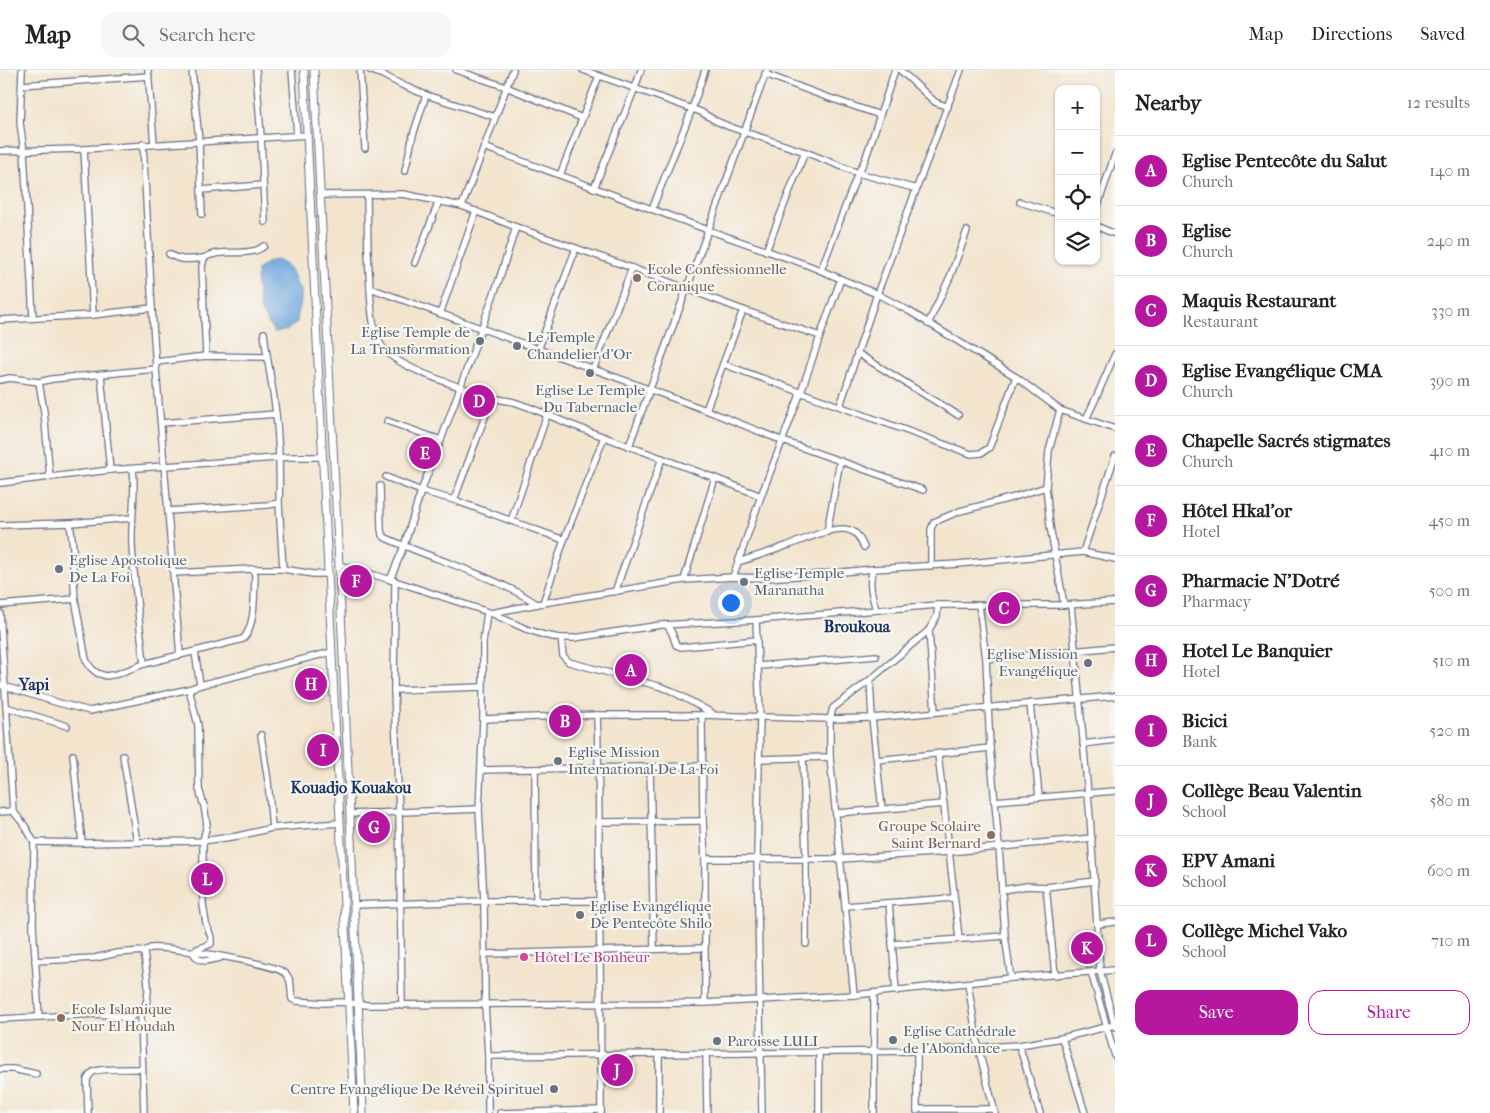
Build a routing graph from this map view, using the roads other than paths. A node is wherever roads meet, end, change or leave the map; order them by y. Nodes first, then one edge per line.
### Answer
1 (22, 70) edge
2 (192, 70) edge
3 (256, 70) edge
4 (292, 70) edge
5 (304, 70) edge
6 (314, 70) edge
7 (360, 70) edge
8 (370, 70) edge
9 (456, 70) edge
10 (513, 70) edge
11 (583, 70) edge
12 (641, 70) edge
13 (705, 70) edge
14 (895, 70) edge
15 (900, 70) edge
16 (962, 70) edge
17 (766, 72) edge
18 (148, 73) edge
19 (599, 76) junction
20 (22, 85) junction
21 (506, 88) junction
22 (635, 88) junction
23 (426, 95) junction
24 (948, 107) junction
25 (692, 108) junction
26 (880, 115) junction
27 (494, 117) junction
28 (582, 118) junction
29 (744, 131) junction
30 (308, 135) junction
31 (297, 136) junction
32 (261, 137) junction
33 (199, 141) junction
34 (142, 144) junction
35 (154, 144) junction
36 (484, 147) junction
37 (365, 148) dead end
38 (84, 149) junction
39 (24, 151) junction
40 (0, 152) edge
41 (805, 152) junction
42 (1115, 154) edge
43 (405, 171) dead end
44 (858, 173) junction
45 (560, 175) junction
46 (263, 185) junction
47 (594, 188) junction
48 (917, 189) junction
49 (201, 190) junction
50 (320, 195) junction
51 (367, 195) junction
52 (1100, 199) edge
53 (439, 201) junction
54 (1020, 202) dead end
55 (462, 206) junction
56 (652, 209) junction
57 (476, 212) junction
58 (1055, 213) edge
59 (202, 214) dead end
60 (265, 222) dead end
61 (516, 227) junction
62 (1100, 228) edge
63 (708, 230) junction
64 (967, 231) dead end
65 (1115, 234) edge
66 (264, 246) dead end
67 (576, 248) junction
68 (766, 251) junction
69 (169, 254) dead end
70 (204, 258) junction
71 (415, 263) dead end
72 (632, 268) junction
73 (821, 270) junction
74 (841, 279) junction
75 (370, 288) junction
76 (688, 289) junction
77 (877, 294) junction
78 (152, 308) junction
79 (742, 310) junction
80 (440, 314) junction
81 (94, 315) junction
82 (33, 318) junction
83 (0, 320) edge
84 (928, 324) junction
85 (480, 328) junction
86 (264, 334) dead end
87 (820, 336) junction
88 (538, 350) junction
89 (857, 353) junction
90 (1115, 354) edge
91 (206, 356) junction
92 (266, 356) junction
93 (156, 362) junction
94 (723, 364) junction
95 (156, 369) junction
96 (593, 370) junction
97 (101, 374) junction
98 (1016, 377) junction
99 (0, 380) edge
100 (39, 382) junction
101 (460, 386) junction
102 (649, 390) junction
103 (801, 392) junction
104 (492, 398) junction
105 (840, 406) junction
106 (706, 410) junction
107 (1060, 410) junction
108 (276, 414) junction
109 (547, 415) junction
110 (958, 415) dead end
111 (1086, 419) junction
112 (386, 420) dead end
113 (161, 423) junction
114 (1115, 430) edge
115 (604, 437) junction
116 (441, 440) junction
117 (783, 440) junction
118 (629, 446) junction
119 (1115, 456) edge
120 (323, 457) junction
121 (278, 458) junction
122 (662, 458) junction
123 (840, 461) junction
124 (164, 467) junction
125 (133, 469) junction
126 (110, 470) junction
127 (386, 477) dead end
128 (50, 478) junction
129 (715, 478) junction
130 (0, 483) edge
131 (380, 486) dead end
132 (1046, 487) junction
133 (923, 490) dead end
134 (421, 491) junction
135 (761, 496) junction
136 (454, 500) junction
137 (279, 503) junction
138 (168, 511) junction
139 (132, 518) junction
140 (511, 521) junction
141 (70, 522) junction
142 (0, 525) edge
143 (827, 532) junction
144 (564, 540) junction
145 (404, 546) junction
146 (864, 547) dead end
147 (1083, 552) junction
148 (1055, 555) junction
149 (1115, 559) edge
150 (738, 562) junction
151 (339, 565) junction
152 (931, 566) junction
153 (253, 569) junction
154 (283, 569) junction
155 (873, 569) junction
156 (174, 573) junction
157 (328, 574) junction
158 (733, 577) junction
159 (393, 580) junction
160 (684, 580) junction
161 (615, 592) junction
162 (75, 599) junction
163 (1115, 602) edge
164 (540, 603) junction
165 (0, 605) edge
166 (938, 605) junction
167 (979, 605) junction
168 (1064, 605) junction
169 (1071, 605) junction
170 (876, 610) junction
171 (0, 613) edge
172 (489, 613) junction
173 (756, 620) junction
174 (667, 625) junction
175 (929, 630) junction
176 (561, 638) junction
177 (758, 640) junction
178 (1115, 647) edge
179 (1075, 651) junction
180 (195, 652) junction
181 (332, 652) junction
182 (180, 655) junction
183 (876, 656) dead end
184 (986, 659) junction
185 (144, 664) junction
186 (759, 666) junction
187 (870, 680) junction
188 (2, 685) edge
189 (200, 685) junction
190 (483, 687) junction
191 (189, 689) junction
192 (394, 690) junction
193 (1115, 696) edge
194 (1078, 698) junction
195 (1030, 702) junction
196 (6, 707) junction
197 (987, 707) junction
198 (935, 712) junction
199 (597, 715) junction
200 (702, 715) junction
201 (716, 715) junction
202 (760, 716) junction
203 (830, 718) junction
204 (872, 718) junction
205 (483, 719) junction
206 (67, 726) dead end
207 (261, 734) dead end
208 (1115, 740) edge
209 (1083, 744) junction
210 (990, 748) junction
211 (938, 754) junction
212 (73, 755) dead end
213 (124, 756) dead end
214 (830, 757) junction
215 (803, 758) junction
216 (759, 759) junction
217 (877, 760) junction
218 (703, 766) junction
219 (650, 767) junction
220 (535, 768) junction
221 (599, 769) junction
222 (480, 770) junction
223 (1115, 791) edge
224 (1088, 794) junction
225 (1039, 797) junction
226 (994, 800) junction
227 (944, 804) junction
228 (480, 809) junction
229 (882, 809) junction
230 (399, 811) junction
231 (0, 812) edge
232 (13, 812) junction
233 (836, 813) junction
234 (350, 814) junction
235 (703, 821) junction
236 (600, 822) junction
237 (651, 822) junction
238 (339, 823) junction
239 (272, 828) junction
240 (1092, 838) junction
241 (202, 841) junction
242 (34, 842) junction
243 (136, 842) junction
244 (82, 843) junction
245 (999, 847) junction
246 (949, 852) junction
247 (705, 858) junction
248 (757, 858) junction
249 (806, 859) junction
250 (840, 859) junction
251 (1095, 881) junction
252 (1046, 887) junction
253 (1002, 890) junction
254 (954, 898) junction
255 (600, 901) junction
256 (484, 902) junction
257 (536, 902) junction
258 (401, 903) junction
259 (889, 903) junction
260 (354, 905) junction
261 (845, 906) junction
262 (1115, 922) edge
263 (1098, 924) junction
264 (1005, 936) junction
265 (958, 938) junction
266 (806, 944) dead end
267 (892, 944) junction
268 (704, 948) junction
269 (654, 949) junction
270 (144, 951) junction
271 (601, 951) junction
272 (193, 952) junction
273 (485, 954) junction
274 (35, 961) junction
275 (1115, 970) edge
276 (1091, 972) junction
277 (1100, 972) junction
278 (1055, 975) junction
279 (1011, 978) junction
280 (968, 983) junction
281 (896, 991) junction
282 (874, 993) junction
283 (854, 995) junction
284 (760, 1000) junction
285 (349, 1003) junction
286 (601, 1003) junction
287 (705, 1003) junction
288 (358, 1004) junction
289 (485, 1004) junction
290 (402, 1006) junction
291 (145, 1007) junction
292 (38, 1017) junction
293 (0, 1019) edge
294 (1115, 1026) edge
295 (1106, 1027) junction
296 (1062, 1038) junction
297 (1019, 1045) junction
298 (978, 1047) junction
299 (917, 1050) junction
300 (819, 1051) junction
301 (873, 1051) junction
302 (706, 1053) junction
303 (760, 1053) junction
304 (659, 1054) junction
305 (488, 1056) junction
306 (602, 1056) junction
307 (1115, 1056) edge
308 (0, 1069) edge
309 (142, 1069) junction
310 (36, 1074) dead end
311 (917, 1111) edge
312 (994, 1111) edge
313 (601, 1112) edge
314 (88, 1113) edge
315 (144, 1113) edge
316 (354, 1113) edge
317 (363, 1113) edge
318 (488, 1113) edge
319 (500, 1113) edge
320 (659, 1113) edge
321 (707, 1113) edge
322 (762, 1113) edge
323 (819, 1113) edge
324 (874, 1113) edge
325 (1040, 1113) edge
326 (1085, 1113) edge

1 - 20 street
2 - 33 street
3 - 32 street
4 - 31 street
5 - 30 main road
6 - 50 main road
7 - 37 street
8 - 23 street
9 - 21 street
10 - 21 street
11 - 19 street
12 - 22 street
13 - 25 street
14 - 26 street
15 - 24 street
16 - 24 street
17 - 26 street
17 - 29 street
18 - 20 street
18 - 35 street
19 - 22 street
19 - 28 street
20 - 39 street
21 - 27 street
21 - 28 street
22 - 25 street
22 - 47 street
23 - 27 street
23 - 43 street
24 - 48 street
25 - 29 street
25 - 56 street
26 - 44 street
27 - 36 street
28 - 45 street
29 - 41 street
29 - 63 street
30 - 31 street
30 - 120 main road
31 - 32 street
32 - 33 street
32 - 46 street
33 - 35 street
33 - 49 street
34 - 35 street
34 - 38 street
34 - 78 street
36 - 45 street
36 - 55 street
38 - 39 street
38 - 81 street
39 - 40 street
39 - 82 street
41 - 44 street
41 - 68 street
42 - 52 street
44 - 48 street
44 - 73 street
45 - 47 street
46 - 49 street
46 - 60 street
47 - 56 street
48 - 77 street
49 - 59 street
50 - 51 street
50 - 151 main road
51 - 53 street
51 - 75 street
53 - 55 street
53 - 71 street
54 - 58 street
55 - 57 street
56 - 63 street
57 - 61 street
57 - 80 street
61 - 67 street
61 - 85 street
62 - 65 street
63 - 68 street
63 - 76 street
64 - 84 street
66 - 70 street
67 - 72 street
67 - 88 street
68 - 73 street
69 - 70 street
70 - 91 street
72 - 76 street
72 - 96 street
73 - 74 street
74 - 77 street
74 - 87 street
75 - 80 street
75 - 101 street
76 - 79 street
76 - 102 street
77 - 84 street
77 - 89 street
78 - 81 street
78 - 93 street
79 - 87 street
79 - 94 street
80 - 85 street
81 - 82 street
82 - 83 street
84 - 98 street
85 - 88 street
85 - 101 street
86 - 92 street
87 - 103 street
88 - 96 street
89 - 105 street
89 - 110 street
90 - 111 street
91 - 92 street
91 - 93 street
92 - 108 street
93 - 95 street
94 - 103 street
94 - 106 street
95 - 97 street
95 - 113 street
96 - 102 street
97 - 100 street
97 - 126 street
98 - 105 street
98 - 107 street
99 - 100 street
100 - 128 street
101 - 104 street
101 - 116 street
102 - 106 street
102 - 118 street
103 - 105 street
103 - 117 street
104 - 109 street
104 - 136 street
106 - 117 street
107 - 111 street
107 - 132 street
108 - 113 street
108 - 121 street
109 - 115 street
109 - 140 street
111 - 114 street
112 - 116 street
113 - 124 street
115 - 118 street
115 - 144 street
116 - 134 street
117 - 123 street
117 - 135 street
118 - 122 street
119 - 147 street
120 - 121 street
120 - 157 main road
121 - 124 street
121 - 137 street
122 - 129 street
122 - 161 street
123 - 133 street
123 - 143 street
124 - 125 street
124 - 138 street
125 - 126 street
125 - 139 street
126 - 128 street
127 - 134 street
128 - 130 street
129 - 135 street
129 - 160 street
131 - 145 street
132 - 148 street
132 - 152 street
134 - 136 street
134 - 145 street
135 - 150 street
136 - 140 street
137 - 138 street
137 - 154 street
138 - 156 street
139 - 141 street
139 - 185 street
140 - 144 street
141 - 142 street
141 - 162 street
143 - 146 street
143 - 150 street
144 - 164 street
145 - 159 street
145 - 164 street
147 - 148 street
147 - 149 street
148 - 152 street
148 - 168 street
150 - 158 street
151 - 159 street
151 - 234 main road
152 - 155 street
153 - 154 street
153 - 156 street
153 - 180 street
154 - 157 street
155 - 158 street
155 - 170 street
156 - 182 street
157 - 181 main road
158 - 160 street
159 - 172 street
159 - 192 street
160 - 161 street
161 - 164 street
162 - 165 street
162 - 185 street
163 - 169 street
164 - 172 street
166 - 167 street
166 - 170 street
166 - 175 street
167 - 168 street
167 - 184 street
168 - 169 street
169 - 179 street
170 - 173 street
171 - 188 street
172 - 176 street
172 - 190 street
173 - 174 street
173 - 177 street
174 - 176 street
174 - 177 street
175 - 187 street
175 - 198 street
176 - 201 street
177 - 186 street
178 - 179 street
179 - 184 street
179 - 194 street
180 - 182 street
180 - 189 street
181 - 189 street
181 - 238 main road
182 - 185 street
183 - 186 street
184 - 197 street
186 - 202 street
187 - 203 street
187 - 204 street
188 - 191 street
188 - 196 street
189 - 191 street
190 - 192 street
190 - 205 street
191 - 241 street
192 - 230 street
193 - 194 street
194 - 195 street
194 - 209 street
195 - 197 street
195 - 225 street
196 - 206 street
196 - 232 street
197 - 198 street
197 - 210 street
198 - 204 street
199 - 200 street
199 - 205 street
199 - 221 street
200 - 201 street
200 - 218 street
201 - 202 street
202 - 203 street
202 - 216 street
203 - 204 street
203 - 214 street
204 - 217 street
205 - 222 street
207 - 239 street
208 - 209 street
209 - 224 street
210 - 211 street
210 - 226 street
211 - 217 street
211 - 227 street
212 - 244 street
213 - 243 street
214 - 215 street
214 - 233 street
215 - 216 street
215 - 249 street
216 - 248 street
217 - 229 street
218 - 219 street
218 - 235 street
219 - 221 street
219 - 237 street
220 - 221 street
220 - 222 street
220 - 257 street
221 - 236 street
222 - 228 street
223 - 224 street
224 - 225 street
224 - 240 street
225 - 226 street
226 - 245 street
227 - 229 street
227 - 246 street
228 - 230 street
228 - 256 street
229 - 233 street
230 - 234 street
230 - 258 street
231 - 232 street
232 - 242 street
233 - 250 street
234 - 260 main road
235 - 237 street
235 - 247 street
236 - 237 street
236 - 255 street
237 - 269 street
238 - 239 street
238 - 285 main road
239 - 241 street
240 - 245 street
240 - 251 street
241 - 243 street
241 - 272 street
242 - 244 street
242 - 274 street
243 - 244 street
245 - 246 street
245 - 253 street
246 - 250 street
246 - 254 street
247 - 248 street
247 - 268 street
248 - 249 street
248 - 284 street
249 - 250 street
249 - 266 street
250 - 261 street
251 - 252 street
251 - 263 street
252 - 253 street
252 - 278 street
253 - 264 street
254 - 259 street
254 - 265 street
255 - 257 street
255 - 271 street
256 - 257 street
256 - 258 street
256 - 273 street
258 - 260 street
258 - 290 street
259 - 261 street
259 - 267 street
260 - 288 main road
261 - 283 street
262 - 263 street
263 - 277 street
264 - 265 street
264 - 279 street
265 - 267 street
267 - 281 street
268 - 269 street
268 - 287 street
269 - 271 street
270 - 272 street
270 - 274 street
270 - 291 street
271 - 273 street
271 - 286 street
272 - 285 street
273 - 289 street
274 - 292 street
275 - 277 street
276 - 277 street
276 - 278 street
276 - 295 street
277 - 294 street
278 - 279 street
279 - 280 street
280 - 281 street
280 - 298 street
281 - 282 street
282 - 283 street
282 - 301 street
283 - 284 street
284 - 287 street
284 - 303 street
285 - 288 street
285 - 316 main road
286 - 287 street
286 - 289 street
286 - 306 street
288 - 290 street
288 - 317 main road
289 - 290 street
289 - 305 street
291 - 292 street
291 - 309 street
292 - 293 street
294 - 295 street
295 - 296 street
295 - 307 street
296 - 297 street
296 - 326 street
297 - 298 street
297 - 325 street
298 - 299 street
298 - 312 street
299 - 301 street
299 - 311 street
300 - 301 street
300 - 303 street
300 - 323 street
301 - 324 street
302 - 303 street
302 - 304 street
302 - 321 street
303 - 322 street
304 - 306 street
304 - 320 street
305 - 306 street
305 - 318 street
306 - 313 street
308 - 310 street
309 - 314 street
309 - 315 street
311 - 312 street
313 - 319 street

